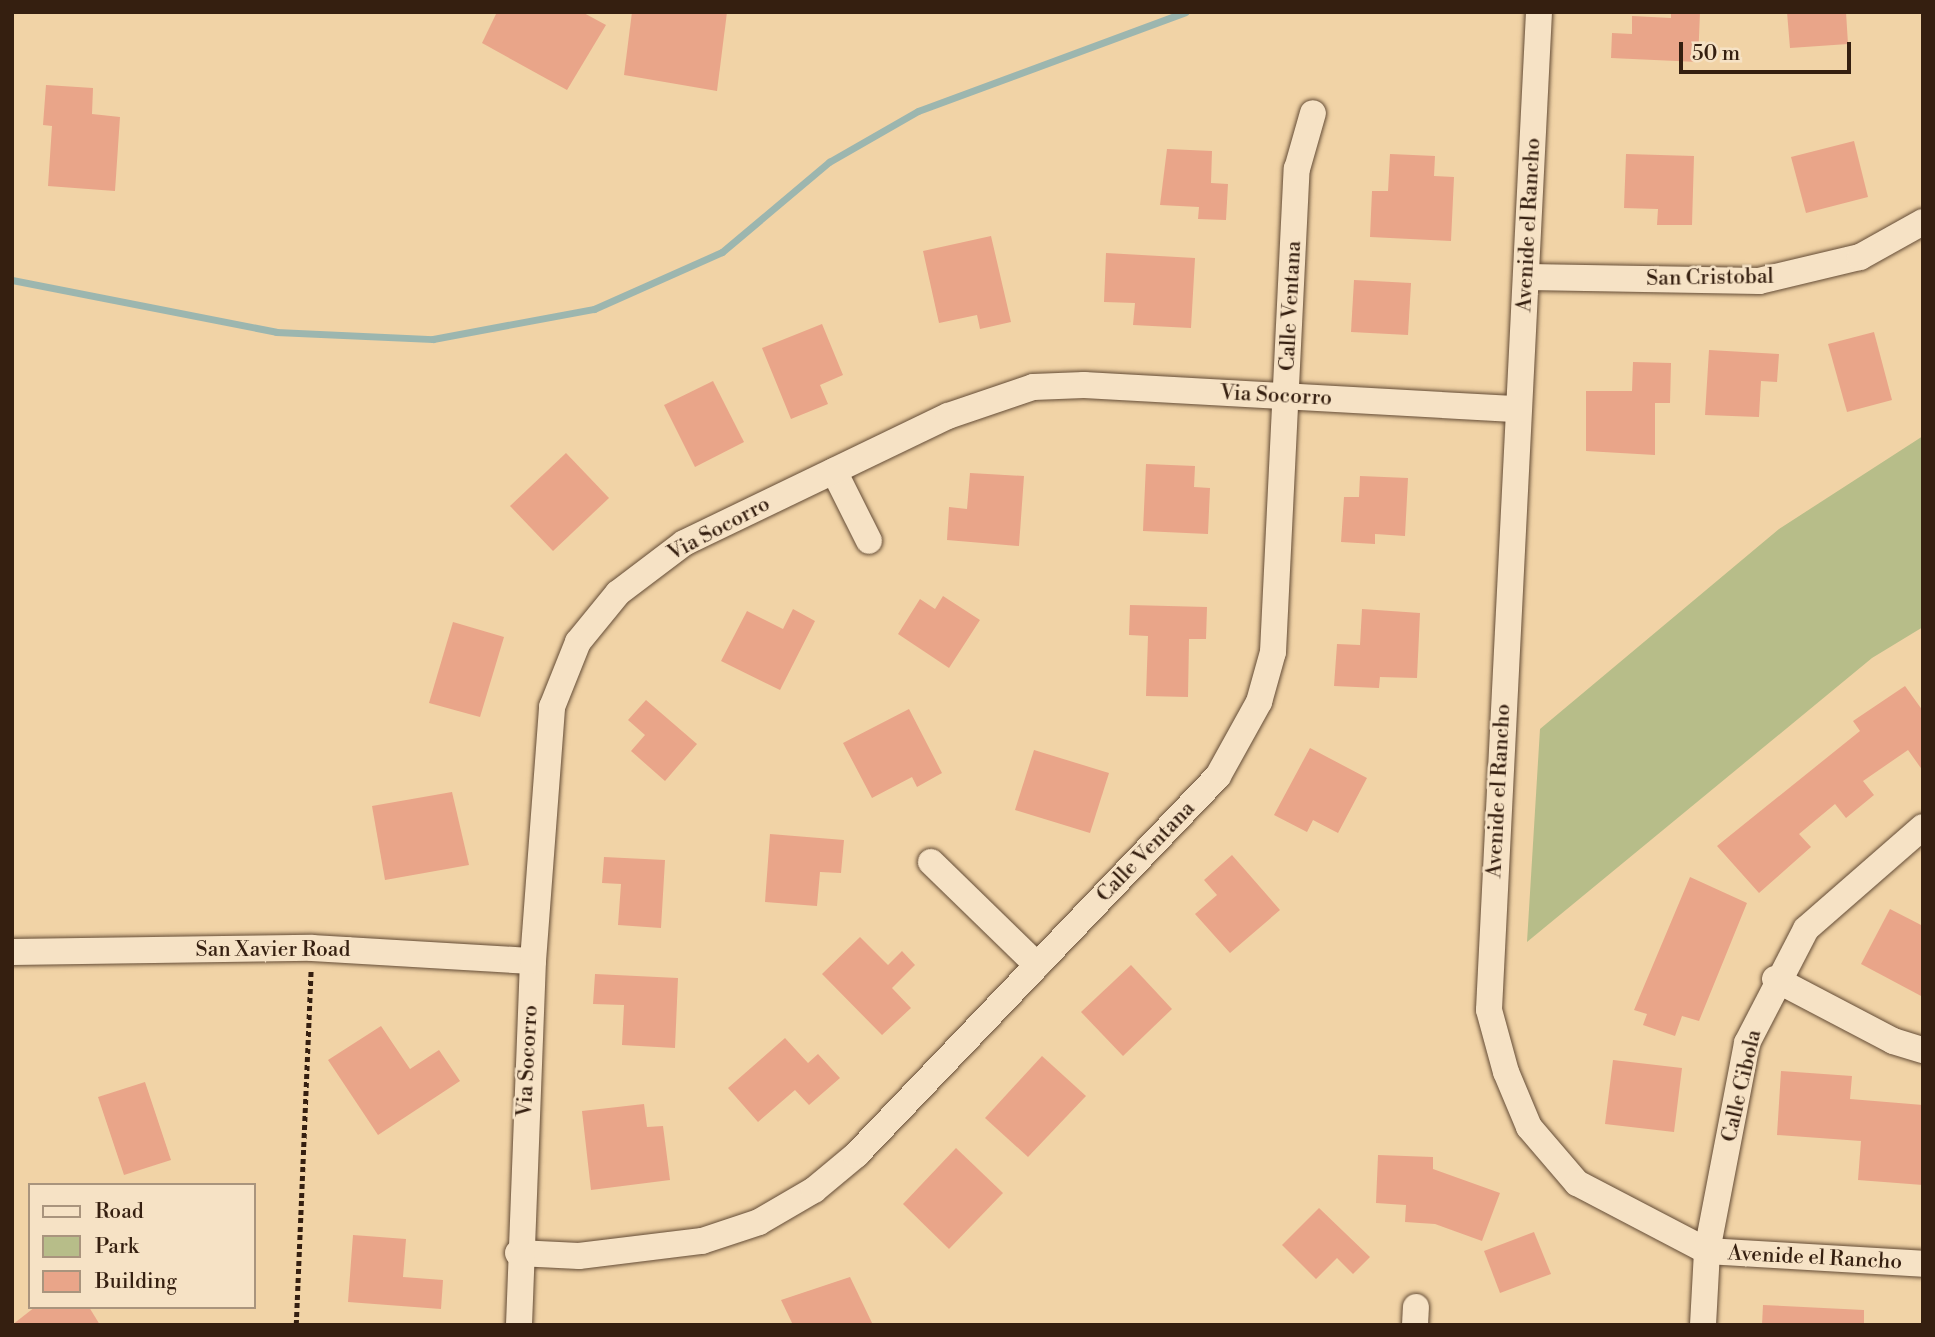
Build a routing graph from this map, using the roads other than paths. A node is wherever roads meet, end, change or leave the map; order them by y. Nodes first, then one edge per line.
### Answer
1 (1539, 12) edge
2 (1313, 113) dead end
3 (1923, 222) edge
4 (1528, 277) junction
5 (1287, 397) junction
6 (1518, 409) junction
7 (834, 471) junction
8 (869, 541) dead end
9 (1923, 827) edge
10 (931, 862) dead end
11 (12, 952) edge
12 (533, 961) junction
13 (1037, 965) junction
14 (1775, 979) junction
15 (1923, 1050) edge
16 (1707, 1251) junction
17 (518, 1253) junction
18 (1923, 1264) edge
19 (519, 1325) edge
20 (1703, 1325) edge

1 - 4 street, Avenide el Rancho
2 - 5 street, Calle Ventana
3 - 4 street, San Cristobal
4 - 6 street, Avenide el Rancho
5 - 6 street, Via Socorro
5 - 7 street, Via Socorro
5 - 13 street, Calle Ventana
6 - 16 street, Avenide el Rancho
7 - 8 street
7 - 12 street, Via Socorro
9 - 14 street, Calle Cibola
10 - 13 street
11 - 12 street, San Xavier Road
12 - 17 street, Via Socorro
13 - 17 street, Calle Ventana
14 - 15 street
14 - 16 street, Calle Cibola
16 - 18 street, Avenide el Rancho
16 - 20 street, Calle Cibola
17 - 19 street, Via Socorro

